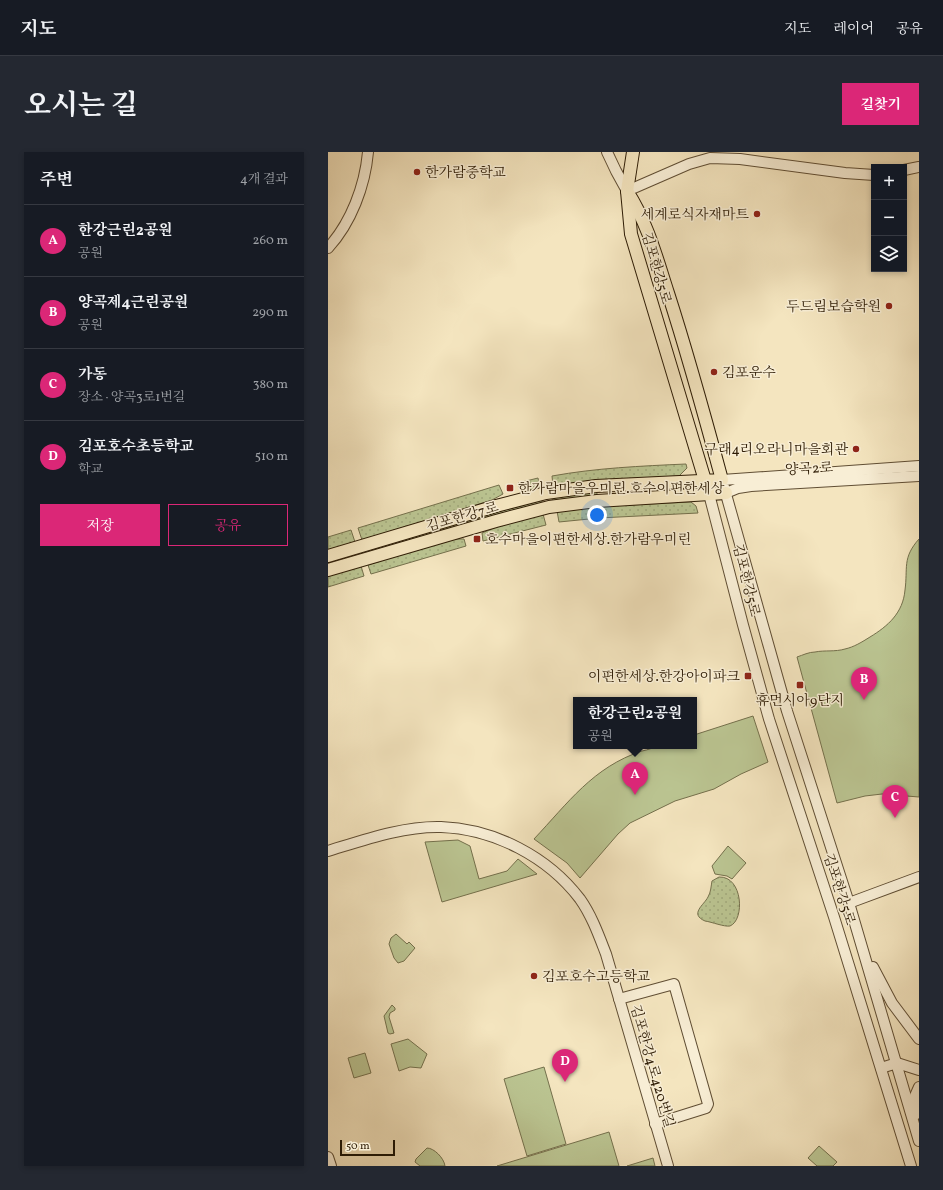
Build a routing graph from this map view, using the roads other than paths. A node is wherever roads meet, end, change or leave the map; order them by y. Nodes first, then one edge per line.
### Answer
1 (368, 152) edge
2 (607, 152) edge
3 (633, 152) edge
4 (919, 167) edge
5 (907, 169) edge
6 (871, 175) edge
7 (627, 192) junction
8 (328, 248) edge
9 (699, 456) junction
10 (919, 466) edge
11 (919, 476) edge
12 (722, 480) junction
13 (706, 481) junction
14 (681, 482) junction
15 (726, 493) junction
16 (709, 494) junction
17 (328, 556) edge
18 (328, 570) edge
19 (328, 851) edge
20 (919, 877) edge
21 (849, 903) junction
22 (862, 947) junction
23 (619, 999) junction
24 (919, 1039) edge
25 (897, 1063) junction
26 (881, 1068) junction
27 (919, 1070) edge
28 (919, 1087) edge
29 (655, 1124) junction
30 (918, 1138) edge
31 (328, 1157) edge
32 (331, 1166) edge
33 (668, 1166) edge
34 (911, 1166) edge

1 - 8 street
2 - 7 street
3 - 7 main road
4 - 5 street
6 - 7 street
7 - 9 main road, 김포한강5로
7 - 12 main road, 김포한강5로
9 - 13 main road, 김포한강5로
9 - 14 main road
10 - 12 street, 양곡2로
11 - 15 street, 양곡2로
12 - 13 main road, 김포한강7로
12 - 15 street, 김포한강5로
13 - 14 main road, 김포한강7로
13 - 16 main road, 김포한강5로
14 - 17 main road, 김포한강7로
15 - 16 main road, 김포한강7로
15 - 21 street, 김포한강5로
16 - 18 main road, 김포한강7로
16 - 26 street, 김포한강5로
19 - 23 street, 김포한강4로420번길
20 - 21 street
21 - 22 street, 김포한강5로
22 - 24 street
22 - 25 street, 김포한강5로
23 - 29 street, 김포한강4로420번길
23 - 29 street
25 - 26 street
25 - 27 street
25 - 30 street, 김포한강5로
26 - 34 street, 김포한강5로
28 - 30 street
29 - 33 street, 김포한강4로420번길
31 - 32 street

